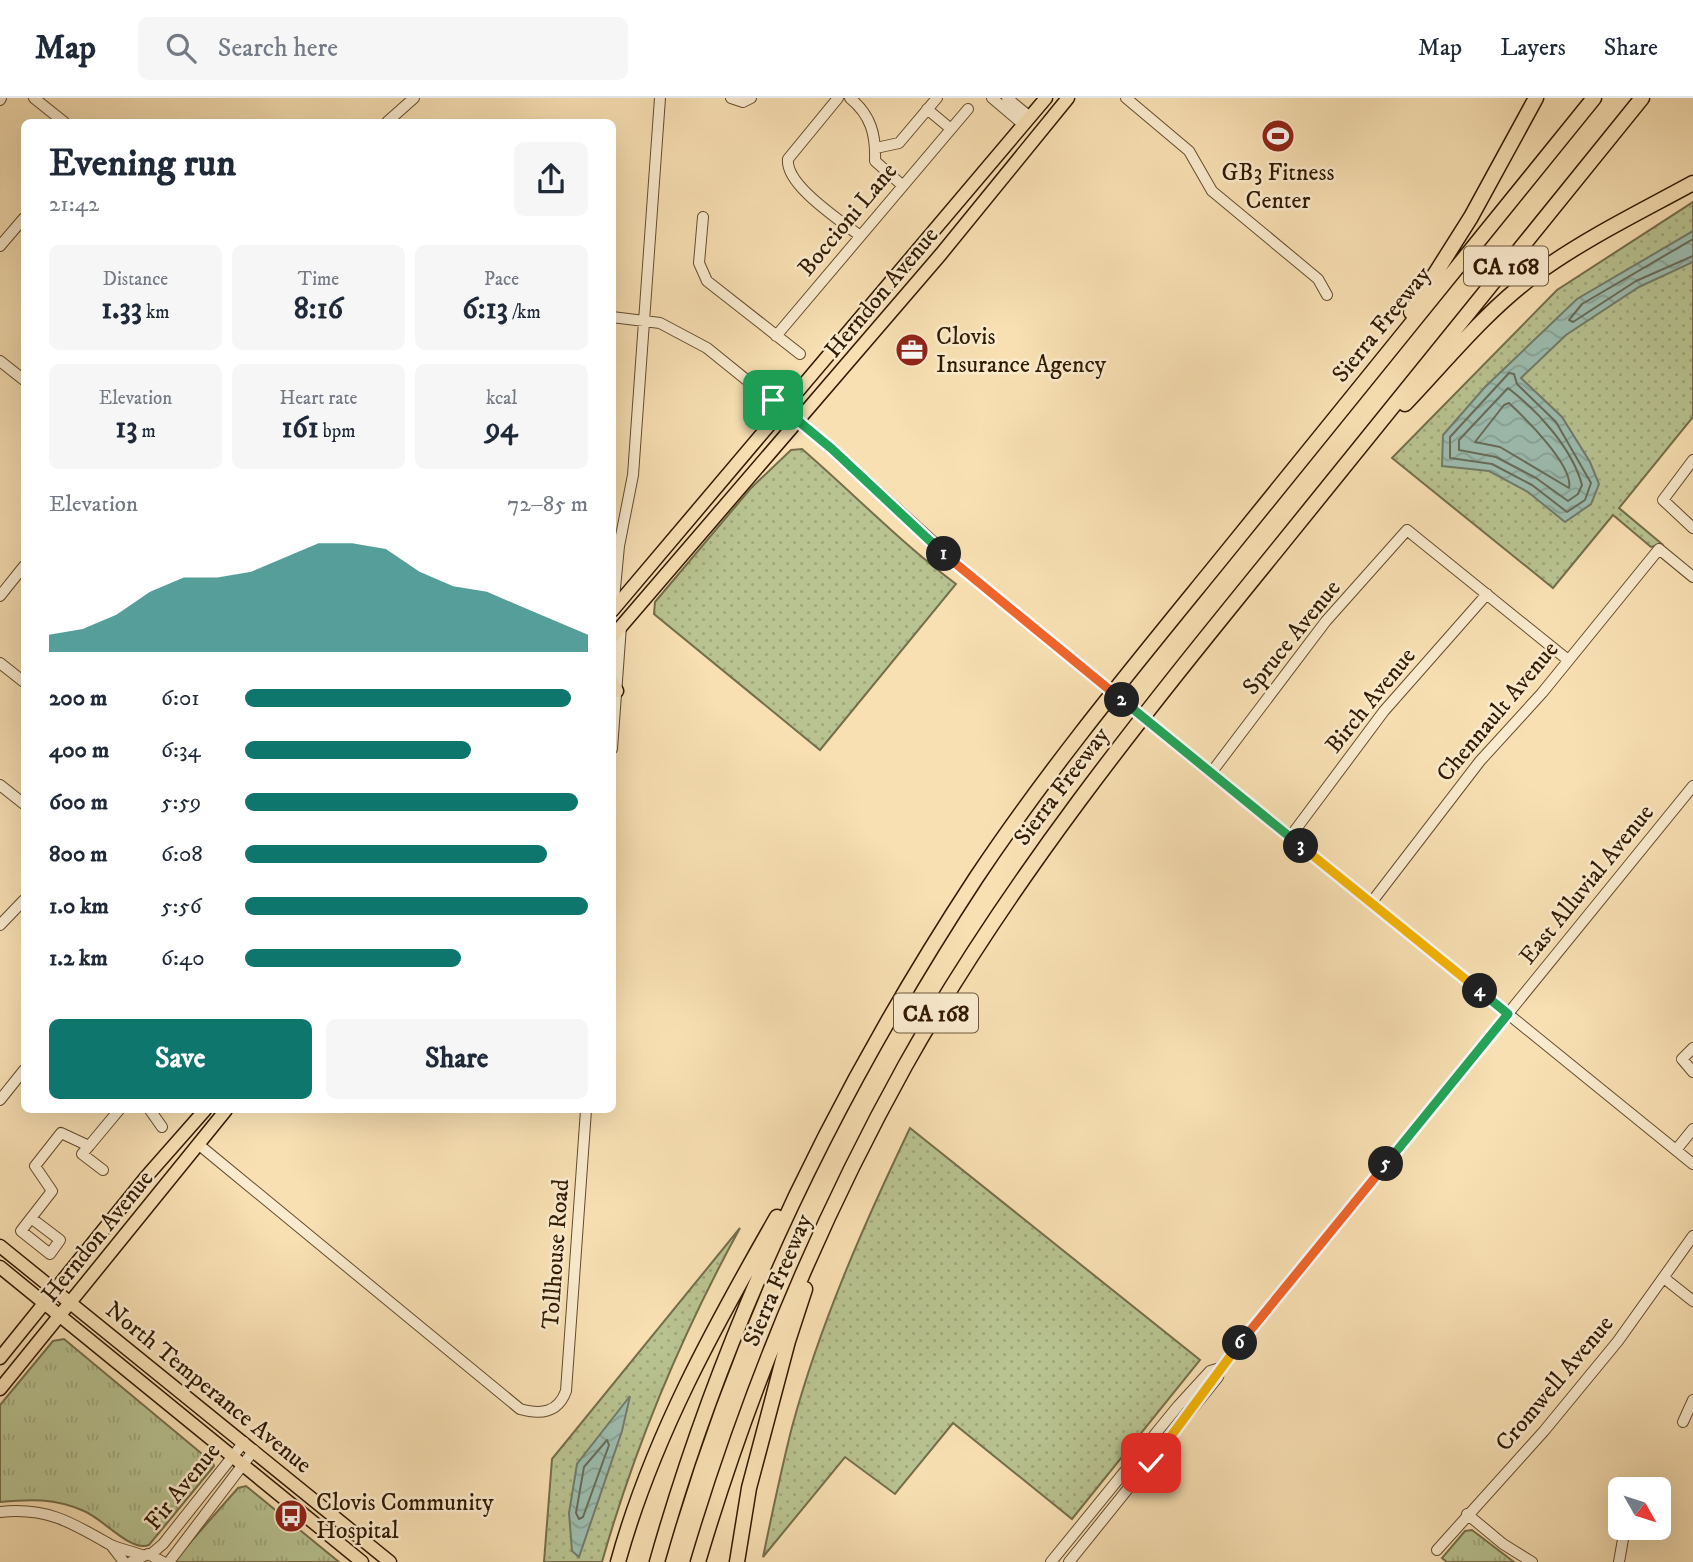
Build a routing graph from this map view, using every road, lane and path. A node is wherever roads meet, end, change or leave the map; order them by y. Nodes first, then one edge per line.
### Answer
1 (34, 98) edge
2 (414, 98) edge
3 (660, 98) edge
4 (731, 98) edge
5 (838, 98) edge
6 (850, 98) edge
7 (937, 98) edge
8 (992, 98) edge
9 (1007, 98) edge
10 (1046, 98) edge
11 (1068, 98) edge
12 (1126, 98) edge
13 (1536, 98) edge
14 (1594, 98) edge
15 (1643, 98) edge
16 (747, 100) edge
17 (927, 109) junction
18 (968, 109) dead end
19 (60, 119) edge
20 (390, 119) edge
21 (1027, 121) junction
22 (951, 129) junction
23 (876, 148) junction
24 (1693, 183) edge
25 (903, 186) junction
26 (703, 217) dead end
27 (21, 222) edge
28 (957, 234) junction
29 (860, 236) junction
30 (0, 246) edge
31 (1327, 295) dead end
32 (616, 317) edge
33 (644, 319) junction
34 (776, 335) junction
35 (800, 354) dead end
36 (0, 361) edge
37 (21, 376) edge
38 (784, 409) junction
39 (1335, 418) junction
40 (797, 420) junction
41 (1370, 435) junction
42 (1693, 460) edge
43 (710, 494) junction
44 (1693, 528) edge
45 (21, 570) edge
46 (616, 572) edge
47 (1693, 577) edge
48 (1487, 594) junction
49 (0, 596) edge
50 (616, 606) edge
51 (621, 626) junction
52 (616, 632) edge
53 (1568, 660) junction
54 (0, 663) edge
55 (616, 677) edge
56 (21, 680) edge
57 (1211, 773) junction
58 (0, 785) edge
59 (1693, 786) edge
60 (21, 802) edge
61 (1290, 837) junction
62 (1371, 902) junction
63 (21, 903) edge
64 (0, 925) edge
65 (1508, 1014) junction
66 (1693, 1048) edge
67 (1693, 1072) edge
68 (21, 1074) edge
69 (0, 1100) edge
70 (116, 1113) edge
71 (152, 1113) edge
72 (202, 1113) edge
73 (224, 1113) edge
74 (586, 1113) edge
75 (162, 1127) dead end
76 (873, 1128) junction
77 (1693, 1129) edge
78 (198, 1144) junction
79 (89, 1146) junction
80 (1676, 1150) junction
81 (1693, 1164) edge
82 (808, 1168) junction
83 (103, 1170) dead end
84 (31, 1218) dead end
85 (1693, 1236) edge
86 (0, 1246) edge
87 (0, 1267) edge
88 (1664, 1278) junction
89 (55, 1289) junction
90 (71, 1301) junction
91 (1693, 1301) edge
92 (45, 1302) junction
93 (60, 1315) junction
94 (0, 1358) edge
95 (1220, 1368) junction
96 (0, 1389) edge
97 (1693, 1400) edge
98 (1683, 1422) dead end
99 (249, 1446) junction
100 (238, 1461) junction
101 (0, 1512) edge
102 (1467, 1514) junction
103 (1623, 1540) edge
104 (111, 1545) junction
105 (1437, 1549) dead end
106 (145, 1555) junction
107 (124, 1562) edge
108 (131, 1562) edge
109 (163, 1562) edge
110 (169, 1562) edge
111 (362, 1562) edge
112 (390, 1562) edge
113 (618, 1562) edge
114 (657, 1562) edge
115 (698, 1562) edge
116 (737, 1562) edge
117 (1051, 1562) edge
118 (1069, 1562) edge
119 (1532, 1562) edge
120 (1619, 1562) edge

1 - 19 street
2 - 20 street
3 - 33 street
4 - 16 street
5 - 29 street
6 - 23 street
7 - 17 street, Boccioni Lane
8 - 21 street
9 - 21 street
10 - 21 main road, Herndon Avenue
11 - 28 main road, Herndon Avenue
12 - 31 street
13 - 39 highway
14 - 39 highway, Sierra Freeway / CA 168
15 - 41 highway, Sierra Freeway / CA 168
17 - 22 street
17 - 23 street, Boccioni Lane
18 - 22 street, Boccioni Lane
21 - 28 main road
21 - 38 main road, Herndon Avenue
22 - 25 street, Boccioni Lane
23 - 25 street
24 - 41 highway
25 - 29 street, Boccioni Lane
26 - 34 street
27 - 30 street
28 - 40 main road, Herndon Avenue
29 - 34 street, Boccioni Lane
32 - 33 street
33 - 38 street
33 - 46 street
34 - 35 street
36 - 37 street
38 - 40 street
38 - 43 main road, Herndon Avenue
39 - 82 highway, Sierra Freeway / CA 168
40 - 51 main road, Herndon Avenue
40 - 57 street, bridge
41 - 76 highway, Sierra Freeway / CA 168
42 - 44 street
43 - 50 main road, Herndon Avenue
43 - 51 main road
45 - 49 street
47 - 53 street, Chennault Avenue
48 - 53 street
48 - 57 street, Spruce Avenue
48 - 61 street, Birch Avenue
51 - 52 main road, Herndon Avenue
51 - 55 street
53 - 62 street, Chennault Avenue
54 - 56 street
57 - 61 street
58 - 60 street
59 - 65 street, East Alluvial Avenue
61 - 62 street
62 - 65 street
63 - 64 street
65 - 80 street
65 - 95 street, East Alluvial Avenue
66 - 67 street
68 - 69 street
70 - 79 street
71 - 75 street
72 - 89 main road, Herndon Avenue
73 - 78 main road, Herndon Avenue
74 - 78 street, Tollhouse Road
76 - 115 highway, Sierra Freeway / CA 168
76 - 116 highway
77 - 80 street
78 - 90 main road, Herndon Avenue
79 - 83 street
79 - 84 street
80 - 81 street
82 - 113 highway
82 - 114 highway, Sierra Freeway / CA 168
85 - 88 street, Cromwell Avenue
86 - 89 main road, North Temperance Avenue
87 - 92 main road, North Temperance Avenue
88 - 91 street
88 - 102 street, Cromwell Avenue
89 - 90 main road, North Temperance Avenue
89 - 92 main road, Herndon Avenue
90 - 93 main road, Herndon Avenue
90 - 99 main road, North Temperance Avenue
92 - 93 main road, North Temperance Avenue
92 - 94 main road, Herndon Avenue
93 - 96 main road, Herndon Avenue
93 - 100 main road, North Temperance Avenue
95 - 117 street, East Alluvial Avenue
95 - 118 street, East Alluvial Avenue
97 - 98 street
99 - 100 street, Fir Avenue
99 - 112 main road, North Temperance Avenue
100 - 106 street, Fir Avenue
100 - 110 street
100 - 111 main road, North Temperance Avenue
101 - 104 street
102 - 105 street, Cromwell Avenue
102 - 119 street
103 - 120 street
104 - 106 street
104 - 107 street
106 - 108 street, Fir Avenue
106 - 109 street

